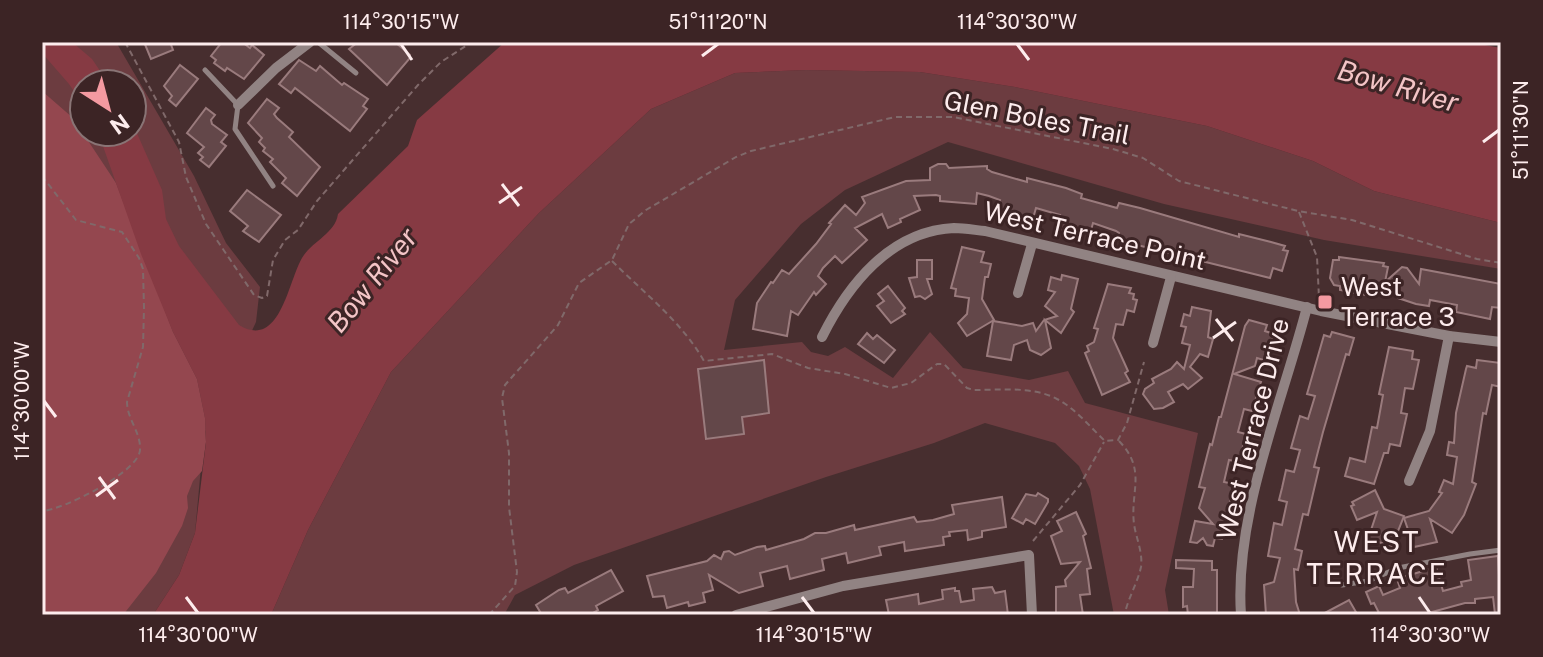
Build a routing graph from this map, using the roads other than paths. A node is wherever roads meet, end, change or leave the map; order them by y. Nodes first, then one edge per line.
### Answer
1 (310, 42) edge
2 (318, 42) edge
3 (205, 70) dead end
4 (356, 73) dead end
5 (238, 105) junction
6 (273, 186) dead end
7 (1032, 244) junction
8 (1171, 277) junction
9 (1018, 293) dead end
10 (1307, 307) junction
11 (1449, 336) junction
12 (822, 337) dead end
13 (1501, 342) edge
14 (1153, 343) dead end
15 (1409, 481) dead end
16 (1501, 550) edge
17 (1342, 585) dead end
18 (736, 615) edge
19 (1032, 615) edge
20 (1241, 615) edge

1 - 5 street
2 - 4 lane
3 - 5 lane
5 - 6 lane
7 - 8 street, West Terrace Point
7 - 9 street
7 - 12 street, West Terrace Point
8 - 10 street, West Terrace Point
8 - 14 street
10 - 11 street, West Terrace Drive
10 - 20 street, West Terrace Drive
11 - 13 street, West Terrace Drive
11 - 15 street
16 - 17 lane
18 - 19 street

